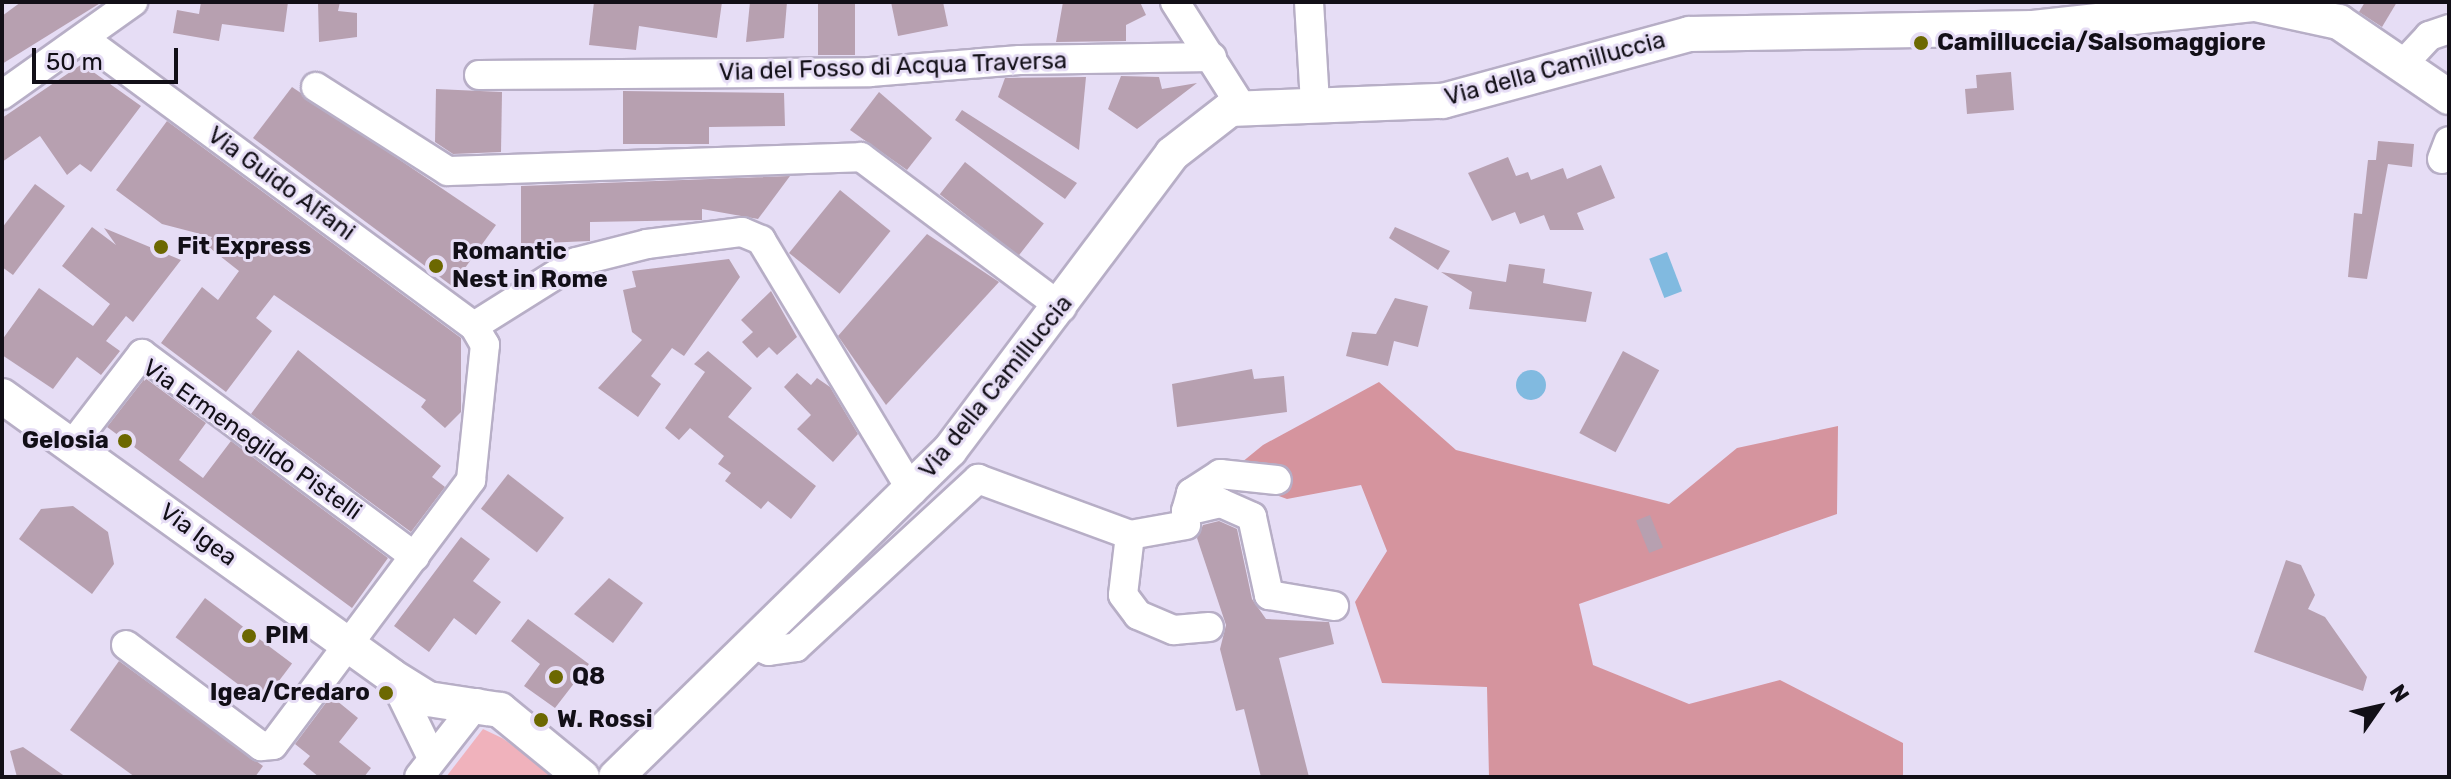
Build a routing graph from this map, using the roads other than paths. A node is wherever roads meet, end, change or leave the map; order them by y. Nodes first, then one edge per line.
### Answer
1 (133, 2) edge
2 (1175, 2) edge
3 (1309, 2) edge
4 (2449, 29) edge
5 (87, 41) junction
6 (1212, 57) junction
7 (2404, 63) junction
8 (479, 75) dead end
9 (316, 87) dead end
10 (2, 95) edge
11 (2449, 97) edge
12 (1315, 103) junction
13 (1241, 106) junction
14 (1062, 308) junction
15 (474, 326) junction
16 (2, 396) edge
17 (72, 445) junction
18 (1277, 480) dead end
19 (912, 491) junction
20 (1186, 525) dead end
21 (1130, 535) junction
22 (415, 557) junction
23 (1334, 606) dead end
24 (1209, 627) dead end
25 (753, 644) junction
26 (126, 645) dead end
27 (348, 645) junction
28 (391, 676) junction
29 (477, 703) junction
30 (626, 767) edge
31 (426, 768) edge
32 (577, 770) edge

1 - 5 street
2 - 6 street
3 - 12 street
4 - 7 street
5 - 10 street
5 - 15 street, Via Guido Alfani
6 - 8 street, Via del Fosso di Acqua Traversa
6 - 13 street
7 - 11 main road, Via della Camilluccia
7 - 12 main road, Via della Camilluccia
9 - 14 street
12 - 13 main road, Via della Camilluccia
13 - 14 main road, Via della Camilluccia
14 - 19 main road, Via della Camilluccia
15 - 19 street
15 - 22 street
16 - 17 main road, Via Igea
17 - 22 street, Via Ermenegildo Pistelli
17 - 27 main road, Via Igea
18 - 23 street
19 - 25 main road, Via della Camilluccia
20 - 21 street
21 - 24 street
21 - 25 street
22 - 27 street
25 - 30 main road, Via della Camilluccia
26 - 27 street
27 - 28 main road, Via Igea
28 - 29 main road, Via Igea
28 - 31 street, Via Igea
29 - 31 street
29 - 32 main road, Via Igea
30 - 32 main road, Via della Camilluccia

